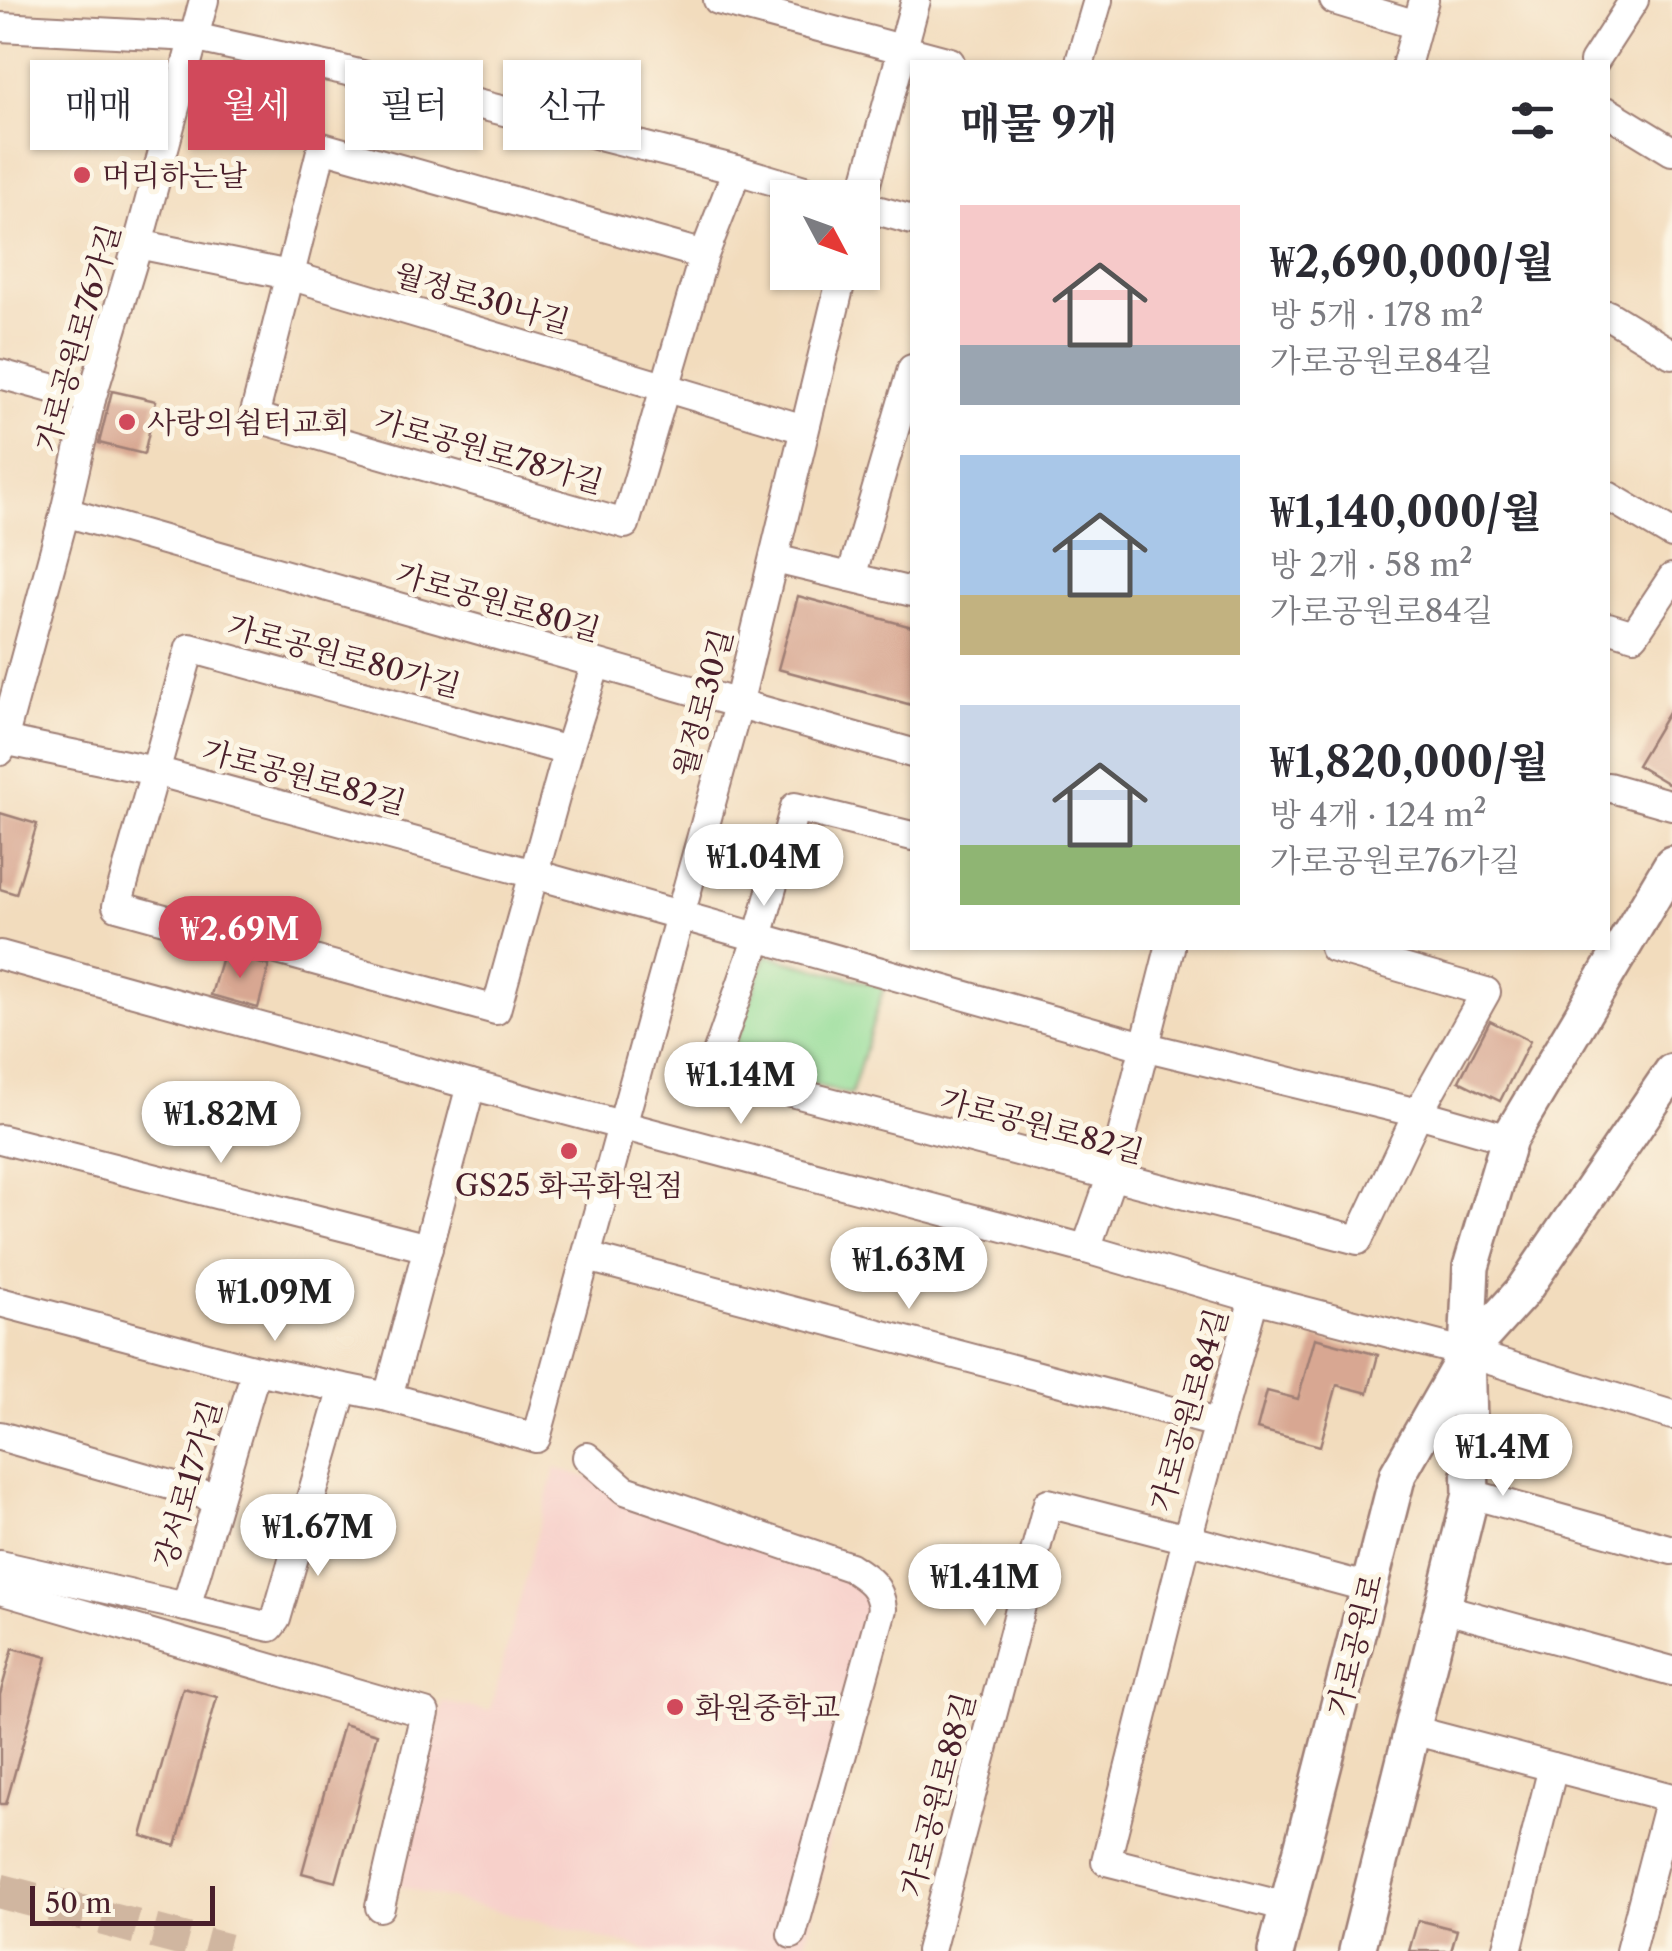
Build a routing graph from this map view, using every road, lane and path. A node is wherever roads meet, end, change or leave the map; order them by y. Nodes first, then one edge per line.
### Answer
1 (204, 0) edge
2 (718, 0) edge
3 (916, 0) edge
4 (1098, 0) edge
5 (1334, 0) edge
6 (1634, 0) edge
7 (1420, 13) edge
8 (0, 27) edge
9 (193, 37) junction
10 (903, 49) junction
11 (943, 60) edge
12 (1081, 60) edge
13 (1408, 60) edge
14 (1595, 60) edge
15 (1610, 113) edge
16 (1672, 151) edge
17 (737, 170) junction
18 (771, 180) edge
19 (867, 180) edge
20 (880, 211) edge
21 (910, 219) edge
22 (138, 244) junction
23 (704, 255) junction
24 (289, 275) junction
25 (839, 290) edge
26 (1610, 316) edge
27 (1672, 354) edge
28 (0, 374) edge
29 (910, 375) edge
30 (666, 386) junction
31 (91, 399) junction
32 (804, 429) junction
33 (1610, 497) edge
34 (65, 512) junction
35 (1672, 534) edge
36 (774, 559) junction
37 (851, 578) junction
38 (1672, 578) edge
39 (910, 592) edge
40 (1610, 628) edge
41 (596, 664) junction
42 (738, 705) junction
43 (2, 745) edge
44 (568, 750) junction
45 (910, 752) edge
46 (155, 771) junction
47 (1610, 787) edge
48 (1672, 805) edge
49 (910, 836) edge
50 (1672, 864) edge
51 (534, 874) junction
52 (678, 914) junction
53 (758, 938) junction
54 (1616, 940) edge
55 (1170, 950) edge
56 (1341, 950) edge
57 (0, 956) edge
58 (1147, 1048) junction
59 (1672, 1072) edge
60 (470, 1085) junction
61 (1418, 1113) junction
62 (620, 1125) junction
63 (0, 1138) edge
64 (1509, 1140) junction
65 (1111, 1178) junction
66 (428, 1248) junction
67 (1086, 1249) junction
68 (587, 1256) junction
69 (1254, 1298) junction
70 (0, 1302) edge
71 (1467, 1352) junction
72 (256, 1370) junction
73 (344, 1388) junction
74 (388, 1396) junction
75 (1672, 1415) edge
76 (1217, 1423) junction
77 (0, 1436) edge
78 (587, 1457) dead end
79 (1471, 1494) junction
80 (216, 1498) junction
81 (1187, 1539) junction
82 (1672, 1550) edge
83 (0, 1565) edge
84 (1370, 1588) junction
85 (0, 1590) edge
86 (186, 1606) junction
87 (1442, 1608) junction
88 (1672, 1671) edge
89 (1412, 1730) junction
90 (1553, 1767) junction
91 (1671, 1798) edge
92 (380, 1907) dead end
93 (1288, 1908) junction
94 (792, 1934) dead end
95 (930, 1951) edge
96 (1276, 1951) edge
97 (1357, 1951) edge
98 (1507, 1951) edge
99 (1630, 1951) edge

1 - 9 street, 가로공원로76가길
2 - 10 street
3 - 10 street
4 - 12 street
5 - 7 street
6 - 14 street
7 - 13 street
8 - 9 street
9 - 17 street
9 - 22 street, 가로공원로76가길
10 - 11 street
10 - 19 street
15 - 16 street
17 - 18 street
17 - 23 street, 가로공원로78가길
20 - 21 street
22 - 24 street, 월정로30나길
22 - 31 street, 가로공원로76가길
23 - 24 street, 가로공원로78가길
23 - 30 street, 가로공원로78가길
24 - 30 street, 월정로30나길
24 - 30 street, 가로공원로78가길
25 - 32 street, 월정로30길
26 - 27 street
28 - 31 street
29 - 37 street
30 - 32 street, 월정로30나길
31 - 34 street, 가로공원로76가길
32 - 36 street, 월정로30길
33 - 35 street
34 - 41 street, 가로공원로80길
34 - 43 street, 가로공원로76가길
36 - 37 street
36 - 42 street, 월정로30길
37 - 39 street
38 - 40 street
41 - 42 street, 가로공원로80길
41 - 44 street, 가로공원로80가길
42 - 45 street, 가로공원로80길
42 - 52 street, 월정로30길
43 - 46 street, 가로공원로82길
44 - 46 street, 가로공원로80가길
44 - 51 street, 가로공원로80가길
46 - 51 street, 가로공원로82길
46 - 51 street, 가로공원로80가길
47 - 48 street
49 - 53 street, 가로공원로82길
50 - 54 main road, 가로공원로
51 - 52 street, 가로공원로82길
52 - 53 street, 가로공원로82길
52 - 62 street, 월정로30길
53 - 58 street, 가로공원로82길
53 - 65 street, 가로공원로82길
54 - 64 main road, 가로공원로
55 - 58 street
56 - 61 street, 가로공원로82길
57 - 60 street, 가로공원로84길
58 - 61 street, 가로공원로82길
58 - 65 street
59 - 71 main road, 가로공원로
60 - 62 street, 가로공원로84길
60 - 66 street
61 - 64 street, 가로공원로82길
61 - 65 street, 가로공원로82길
62 - 67 street, 가로공원로84길
62 - 68 street, 월정로30길
63 - 66 street
64 - 71 main road, 가로공원로
65 - 67 street
66 - 74 street
67 - 69 street, 가로공원로84길
68 - 74 street, 월정로30길
68 - 76 street
69 - 71 street, 가로공원로84길
69 - 76 street, 가로공원로84길
70 - 72 street
71 - 75 street, 가로공원로84길
71 - 79 main road, 가로공원로
71 - 84 main road, 가로공원로
72 - 73 street
72 - 80 street, 강서로17가길
73 - 74 street
73 - 86 street
76 - 81 street, 가로공원로84길
77 - 80 street
78 - 94 street
79 - 82 street
79 - 87 main road, 가로공원로
80 - 86 street, 강서로17가길
81 - 84 street, 가로공원로88길
81 - 93 street
81 - 95 street, 가로공원로88길
83 - 86 street, 강서로17가길
84 - 93 main road, 가로공원로
85 - 92 street
87 - 88 street
87 - 89 main road, 가로공원로
89 - 90 street
89 - 97 main road, 가로공원로
90 - 91 street
90 - 98 street
91 - 99 street
93 - 96 main road, 가로공원로

